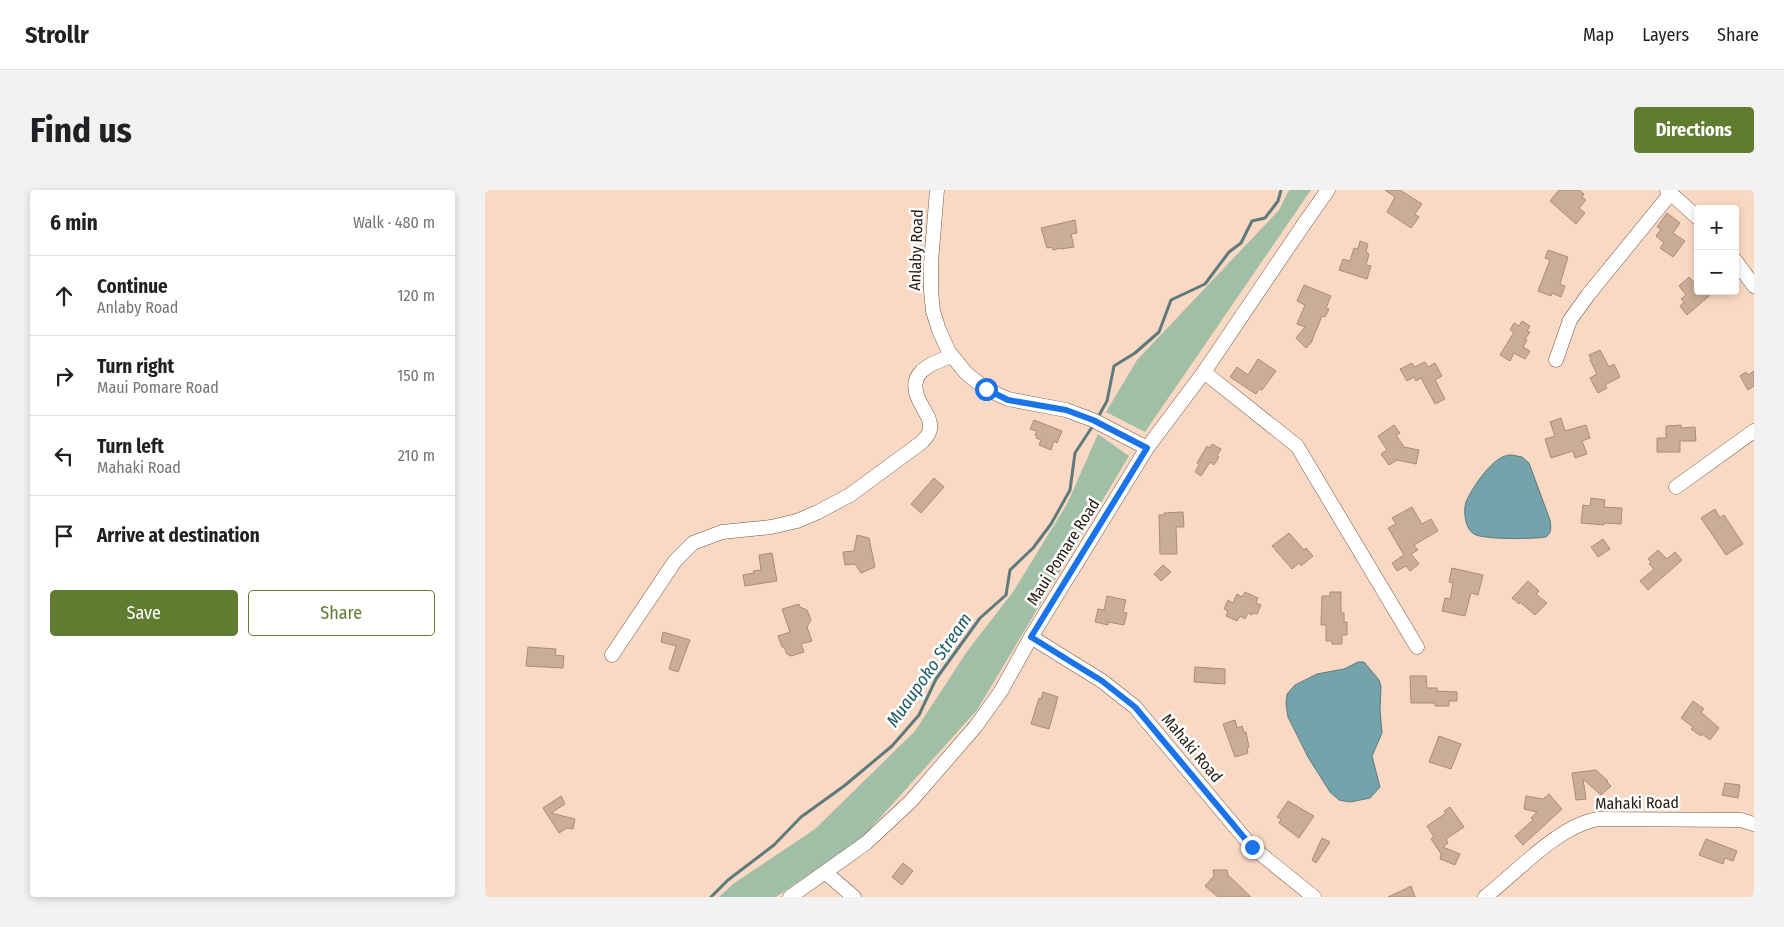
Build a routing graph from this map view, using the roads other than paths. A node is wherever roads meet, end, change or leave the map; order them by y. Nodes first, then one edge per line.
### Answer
1 (937, 190) edge
2 (1328, 190) edge
3 (1669, 192) edge
4 (1694, 214) edge
5 (1749, 270) edge
6 (1754, 286) edge
7 (952, 356) junction
8 (1556, 360) dead end
9 (1204, 372) junction
10 (1754, 430) edge
11 (1147, 448) junction
12 (1676, 487) dead end
13 (1031, 637) junction
14 (1417, 647) dead end
15 (613, 655) dead end
16 (1754, 824) edge
17 (826, 873) junction
18 (1486, 896) edge
19 (790, 897) edge
20 (854, 897) edge
21 (1313, 897) edge

1 - 7 street, Anlaby Road
2 - 9 street, Maui Pomare Road
3 - 4 street
3 - 8 street
5 - 6 street
7 - 11 street, Anlaby Road
7 - 15 street
9 - 11 street, Maui Pomare Road
9 - 14 street
10 - 12 street
11 - 13 street, Maui Pomare Road
13 - 17 street, Maui Pomare Road
13 - 21 street, Mahaki Road
16 - 18 street, Mahaki Road
17 - 19 street, Maui Pomare Road
17 - 20 street

